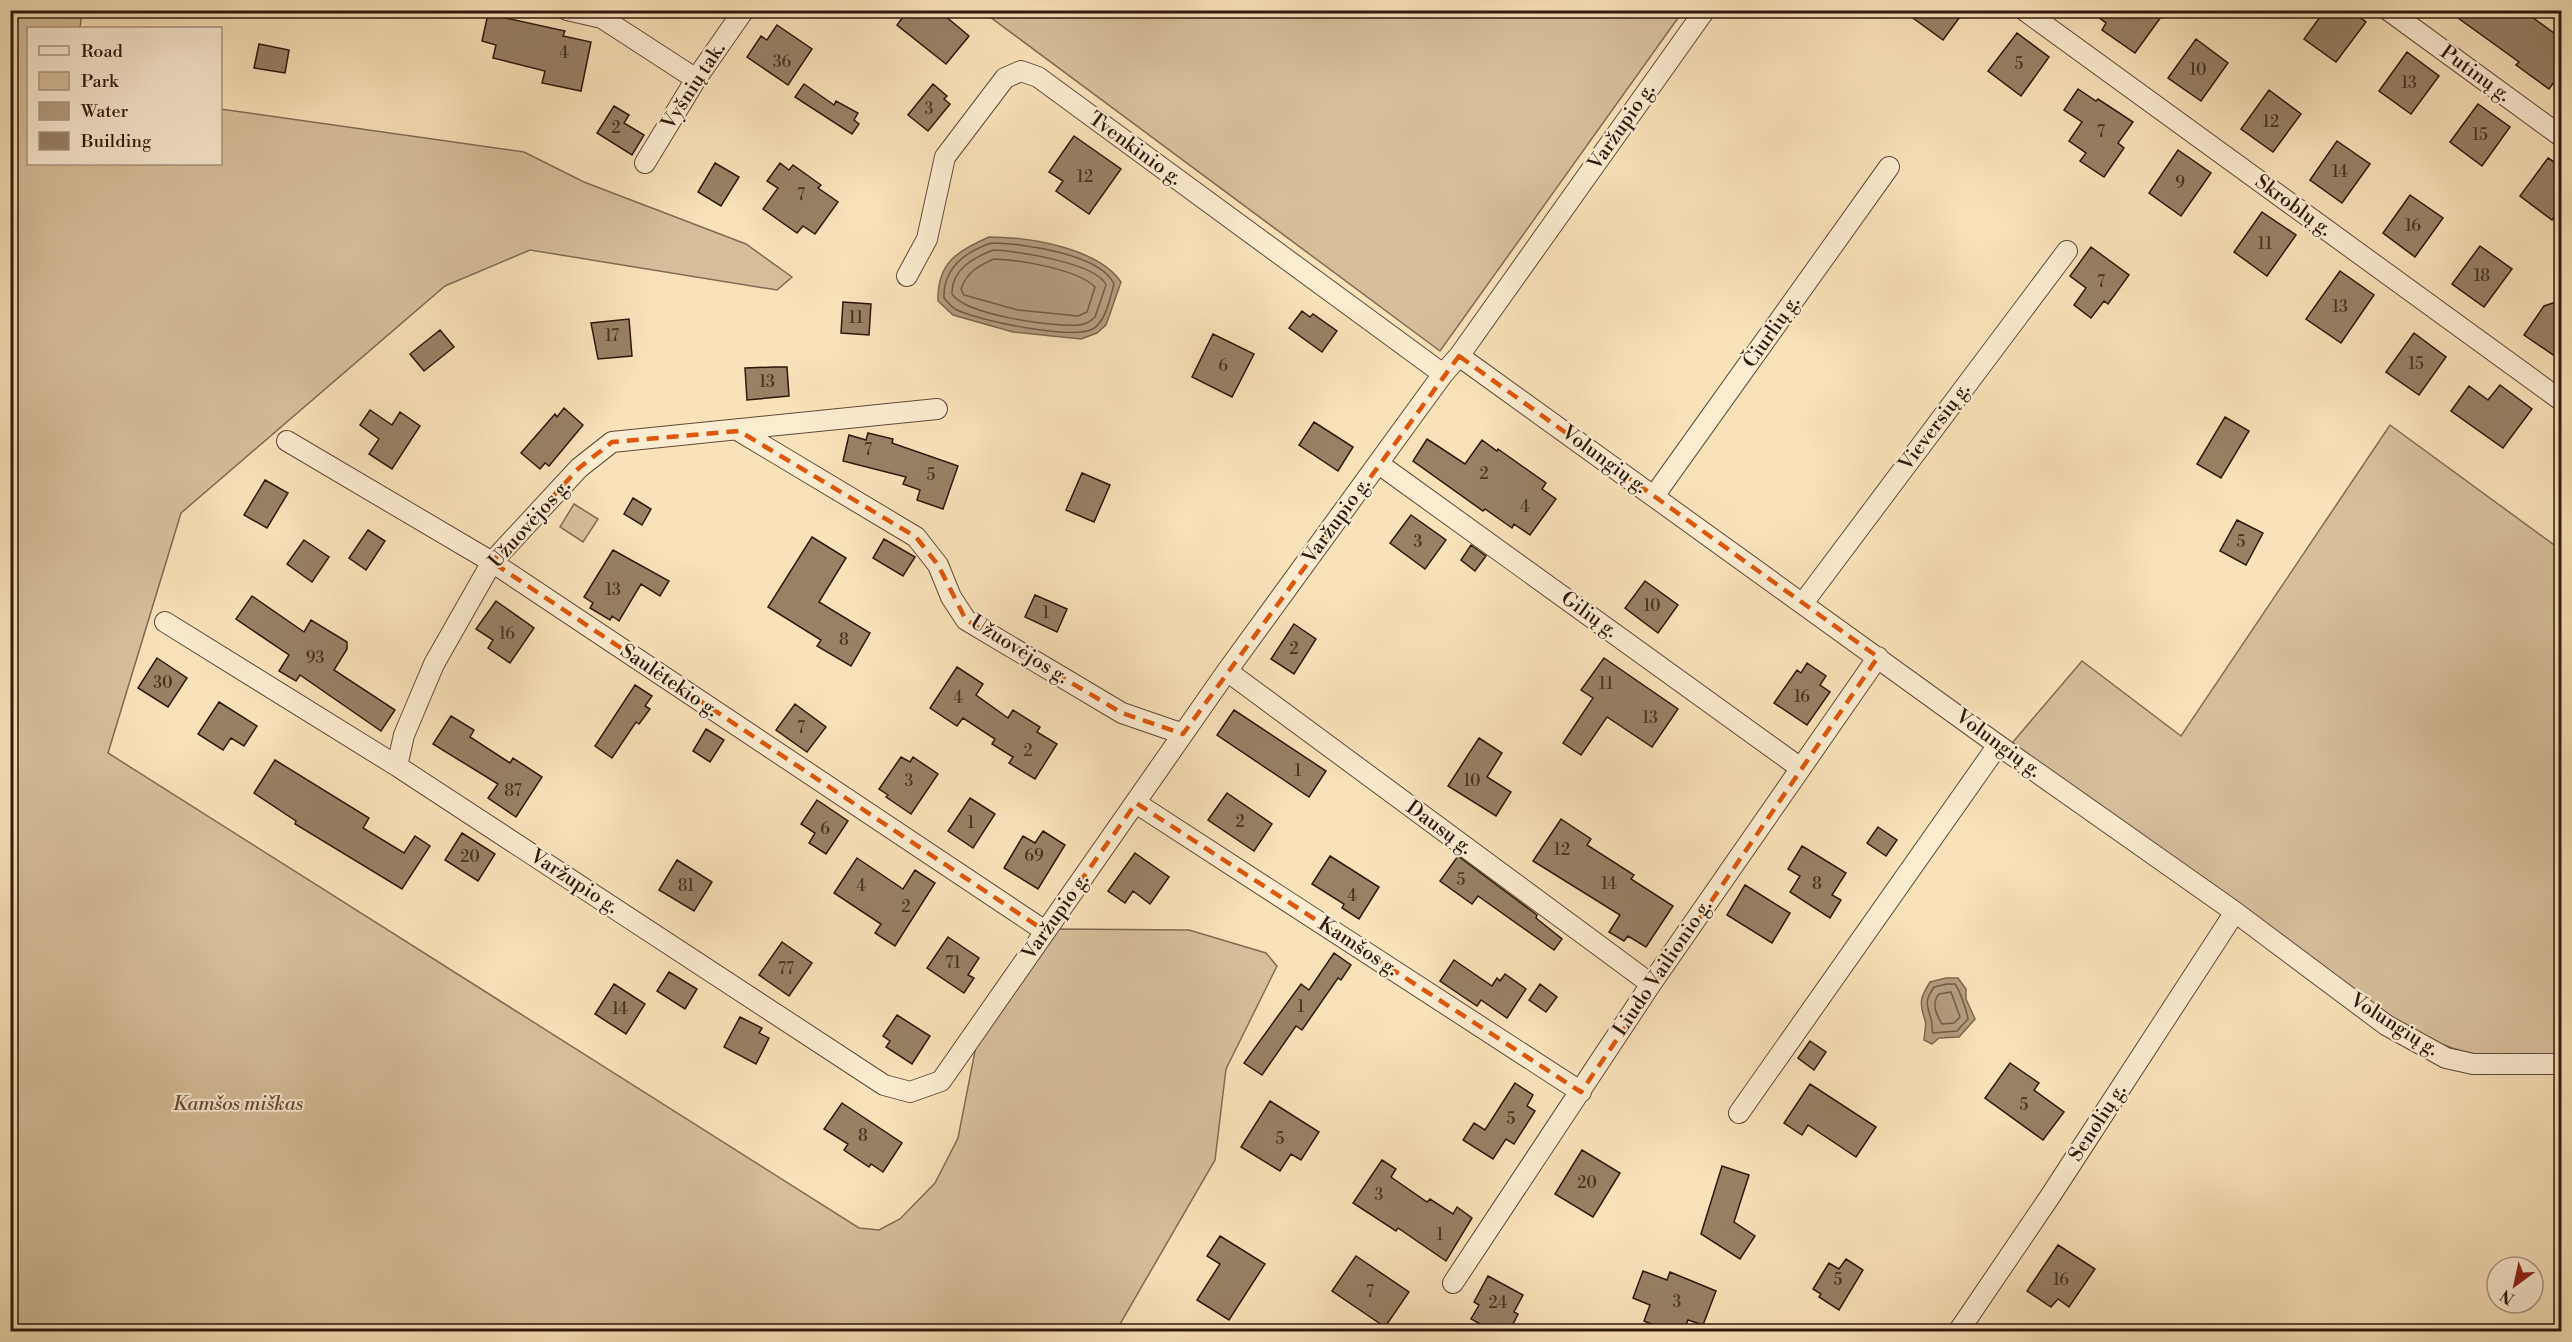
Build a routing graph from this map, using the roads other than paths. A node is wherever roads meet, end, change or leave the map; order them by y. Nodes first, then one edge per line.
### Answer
1 (567, 10) edge
2 (744, 10) edge
3 (1705, 10) edge
4 (2024, 10) edge
5 (2388, 10) edge
6 (696, 79) junction
7 (2562, 137) edge
8 (645, 163) dead end
9 (1889, 167) dead end
10 (2067, 251) dead end
11 (907, 276) dead end
12 (1459, 356) junction
13 (1443, 374) junction
14 (2562, 401) edge
15 (937, 409) dead end
16 (739, 431) junction
17 (287, 441) dead end
18 (1379, 464) junction
19 (1654, 496) junction
20 (492, 562) junction
21 (1803, 603) junction
22 (165, 622) dead end
23 (1878, 657) junction
24 (1227, 671) junction
25 (1183, 734) junction
26 (1998, 745) junction
27 (397, 766) junction
28 (1799, 767) junction
29 (1136, 803) junction
30 (2235, 912) junction
31 (1045, 931) junction
32 (1651, 984) junction
33 (2562, 1064) edge
34 (1581, 1092) junction
35 (1739, 1113) dead end
36 (1453, 1283) dead end
37 (1958, 1332) edge

1 - 6 street
2 - 6 street, Vyšnių tak.
3 - 12 street, Varžupio g.
4 - 14 street, Skroblų g.
5 - 7 street, Putinų g.
6 - 8 street, Vyšnių tak.
9 - 19 street, Čiurlių g.
10 - 21 street, Vieversių g.
11 - 13 street, Tvenkinio g.
12 - 13 street, Varžupio g.
12 - 19 street, Volungių g.
13 - 18 street, Varžupio g.
15 - 16 street, Užuovėjos g.
16 - 20 street, Užuovėjos g.
16 - 25 street, Užuovėjos g.
17 - 20 street, Saulėtekio g.
18 - 24 street, Varžupio g.
18 - 28 street, Gilių g.
19 - 21 street, Volungių g.
20 - 27 street, Užuovėjos g.
20 - 31 street, Saulėtekio g.
21 - 23 street, Volungių g.
22 - 27 street, Varžupio g.
23 - 26 street, Volungių g.
23 - 28 street, Liudo Vailionio g.
24 - 25 street, Varžupio g.
24 - 32 street, Dausų g.
25 - 29 street, Varžupio g.
26 - 30 street, Volungių g.
26 - 35 street
27 - 31 street, Varžupio g.
28 - 32 street, Liudo Vailionio g.
29 - 31 street, Varžupio g.
29 - 34 street, Kamšos g.
30 - 33 street, Volungių g.
30 - 37 street, Senolių g.
32 - 34 street, Liudo Vailionio g.
34 - 36 street, Liudo Vailionio g.

